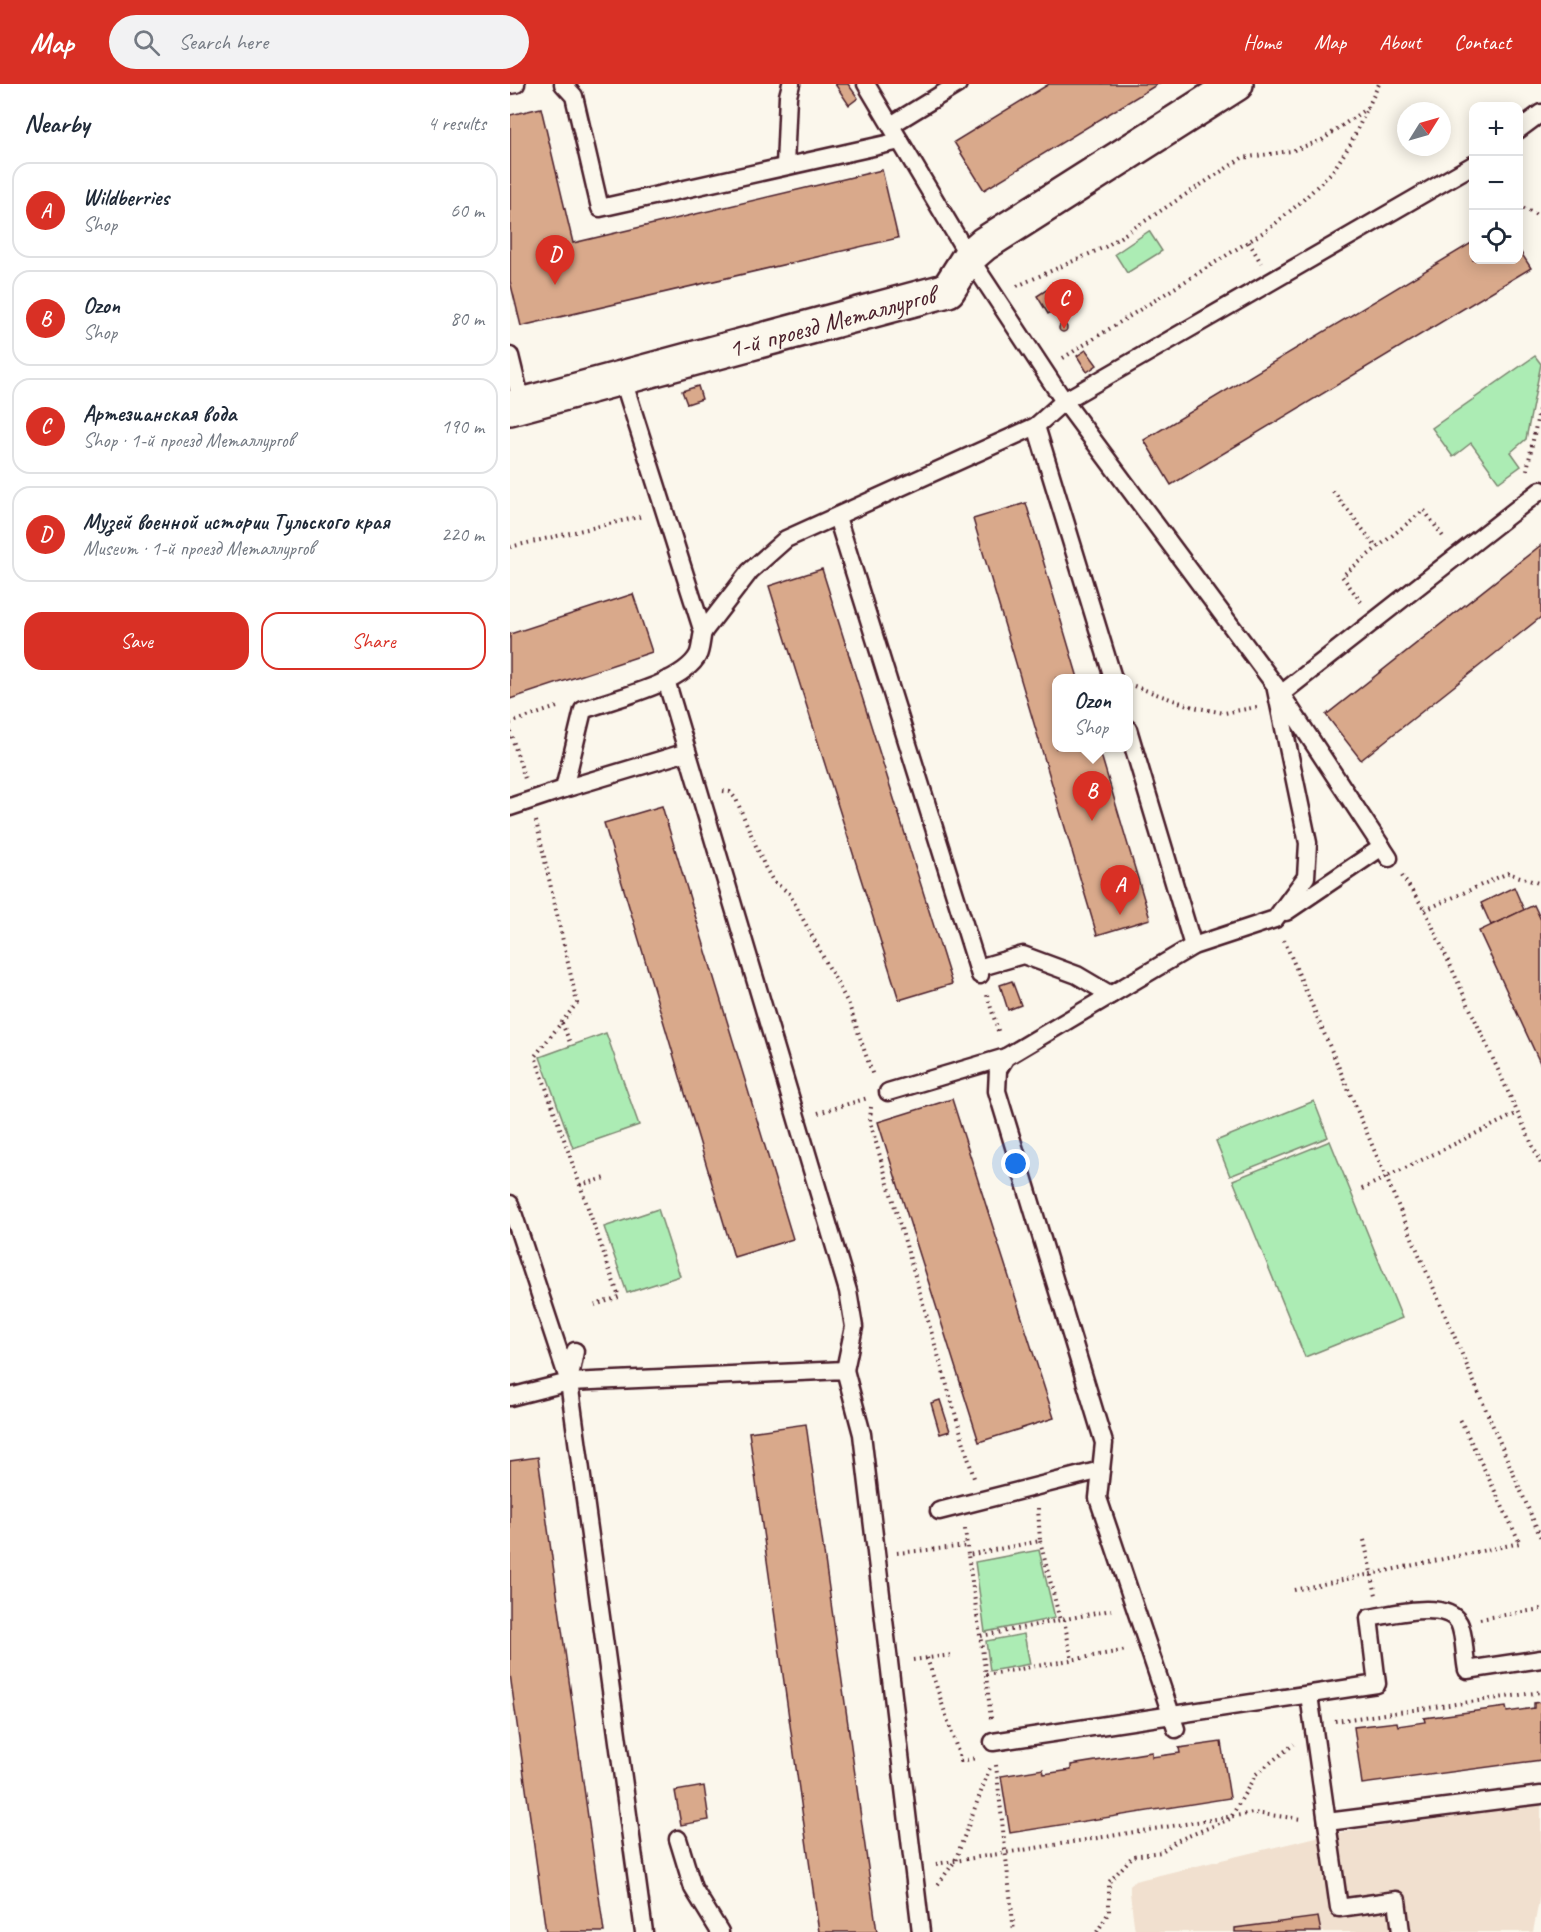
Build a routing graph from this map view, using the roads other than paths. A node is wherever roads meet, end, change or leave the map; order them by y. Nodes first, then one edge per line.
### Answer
1 (516, 84) edge
2 (563, 84) edge
3 (791, 84) edge
4 (866, 84) edge
5 (958, 84) edge
6 (1236, 84) edge
7 (510, 86) edge
8 (1541, 113) edge
9 (891, 125) junction
10 (1523, 126) edge
11 (900, 141) junction
12 (785, 166) junction
13 (1469, 167) edge
14 (969, 257) junction
15 (510, 356) edge
16 (623, 380) junction
17 (1064, 401) junction
18 (516, 407) edge
19 (1036, 426) junction
20 (1541, 490) edge
21 (837, 517) junction
22 (703, 632) junction
23 (1112, 674) edge
24 (666, 680) junction
25 (1278, 694) junction
26 (1133, 746) edge
27 (687, 752) junction
28 (564, 789) junction
29 (510, 807) edge
30 (1275, 920) junction
31 (1193, 946) junction
32 (1111, 995) junction
33 (1006, 1057) junction
34 (877, 1092) road end
35 (510, 1204) edge
36 (575, 1351) dead end
37 (845, 1370) junction
38 (569, 1382) junction
39 (510, 1397) edge
40 (1101, 1470) junction
41 (939, 1511) dead end
42 (1541, 1659) edge
43 (1309, 1695) junction
44 (1173, 1722) junction
45 (993, 1742) road end
46 (1541, 1795) edge
47 (1327, 1822) junction
48 (678, 1839) dead end
49 (644, 1932) edge
50 (720, 1932) edge
51 (921, 1932) edge
52 (1401, 1932) edge

1 - 7 lane
2 - 12 lane
3 - 12 lane
4 - 9 lane
5 - 9 lane
6 - 14 street, 1-й проезд Металлургов
8 - 10 lane
9 - 11 lane
11 - 12 lane
11 - 14 lane
13 - 17 lane
14 - 16 street, 1-й проезд Металлургов
14 - 17 lane
15 - 18 lane
16 - 18 street, 1-й проезд Металлургов
16 - 22 lane
17 - 19 lane
17 - 25 lane
19 - 21 lane
19 - 23 lane
20 - 25 lane
21 - 22 lane
21 - 32 lane
22 - 24 lane
24 - 27 lane
24 - 28 lane
25 - 30 lane
25 - 30 lane
26 - 31 lane
27 - 28 lane
27 - 37 lane
28 - 29 lane
30 - 31 lane
31 - 32 lane
32 - 33 lane
33 - 34 lane
33 - 40 lane
35 - 38 lane
36 - 38 lane
37 - 38 lane
37 - 51 lane
38 - 39 lane
38 - 49 lane
40 - 41 lane
40 - 44 lane
42 - 43 lane
43 - 44 lane
43 - 47 lane
44 - 45 lane
46 - 47 lane
47 - 52 lane
48 - 50 lane

